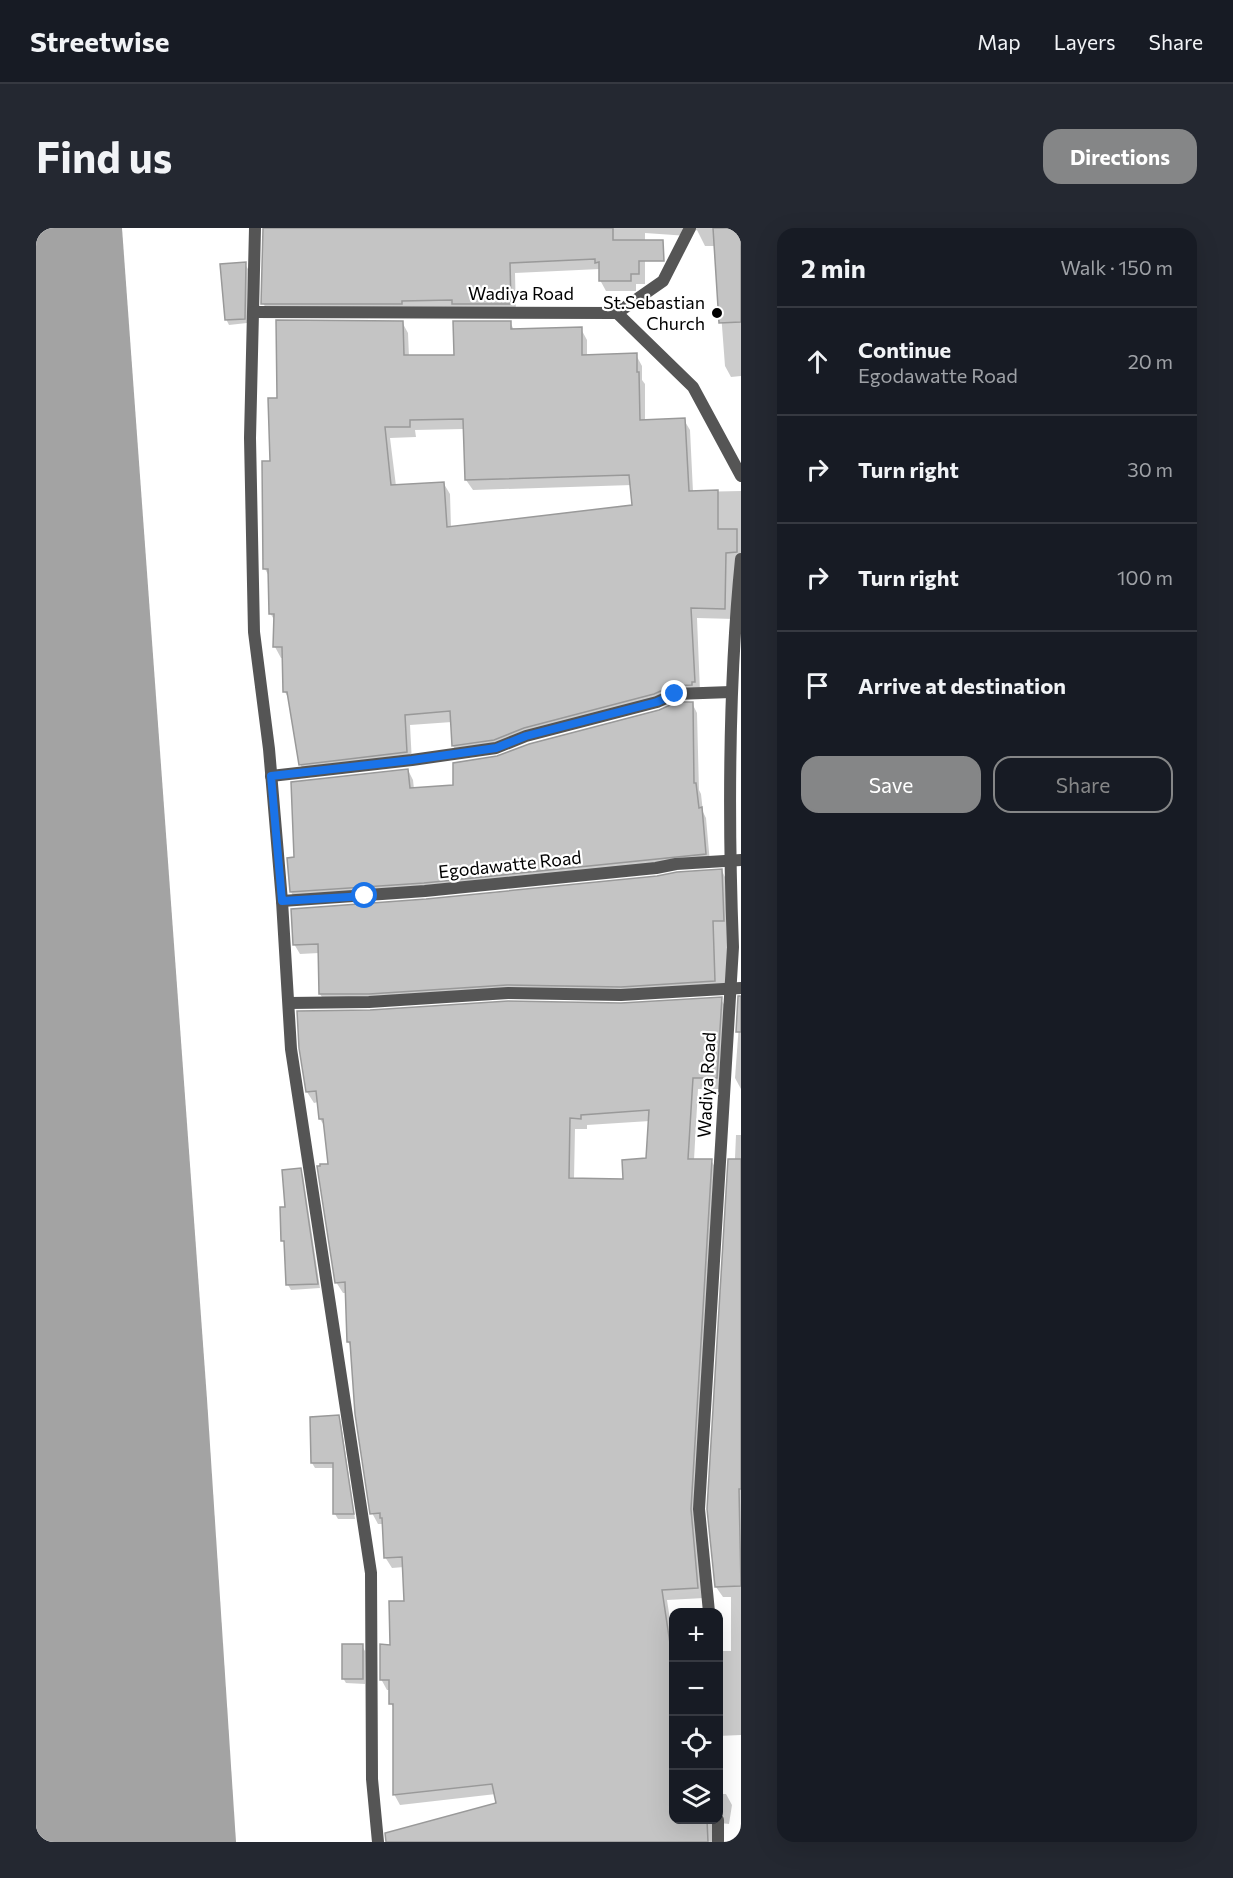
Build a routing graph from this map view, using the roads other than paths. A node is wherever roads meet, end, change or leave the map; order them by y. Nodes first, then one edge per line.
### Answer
1 (255, 228) edge
2 (690, 228) edge
3 (254, 312) junction
4 (617, 312) junction
5 (741, 476) edge
6 (741, 559) edge
7 (731, 692) junction
8 (271, 776) junction
9 (736, 860) edge
10 (282, 901) junction
11 (736, 988) edge
12 (289, 1003) junction
13 (709, 1608) edge
14 (718, 1824) edge
15 (378, 1842) edge
16 (718, 1842) edge

1 - 3 street
2 - 4 street
3 - 4 street, Wadiya Road
3 - 8 street
4 - 5 street
6 - 7 street, Wadiya Road
7 - 8 street
7 - 9 street, Wadiya Road
8 - 10 street
9 - 10 street, Egodawatte Road
9 - 11 street, Wadiya Road
10 - 12 street
11 - 12 street
11 - 13 street, Wadiya Road
12 - 15 street
14 - 16 street

